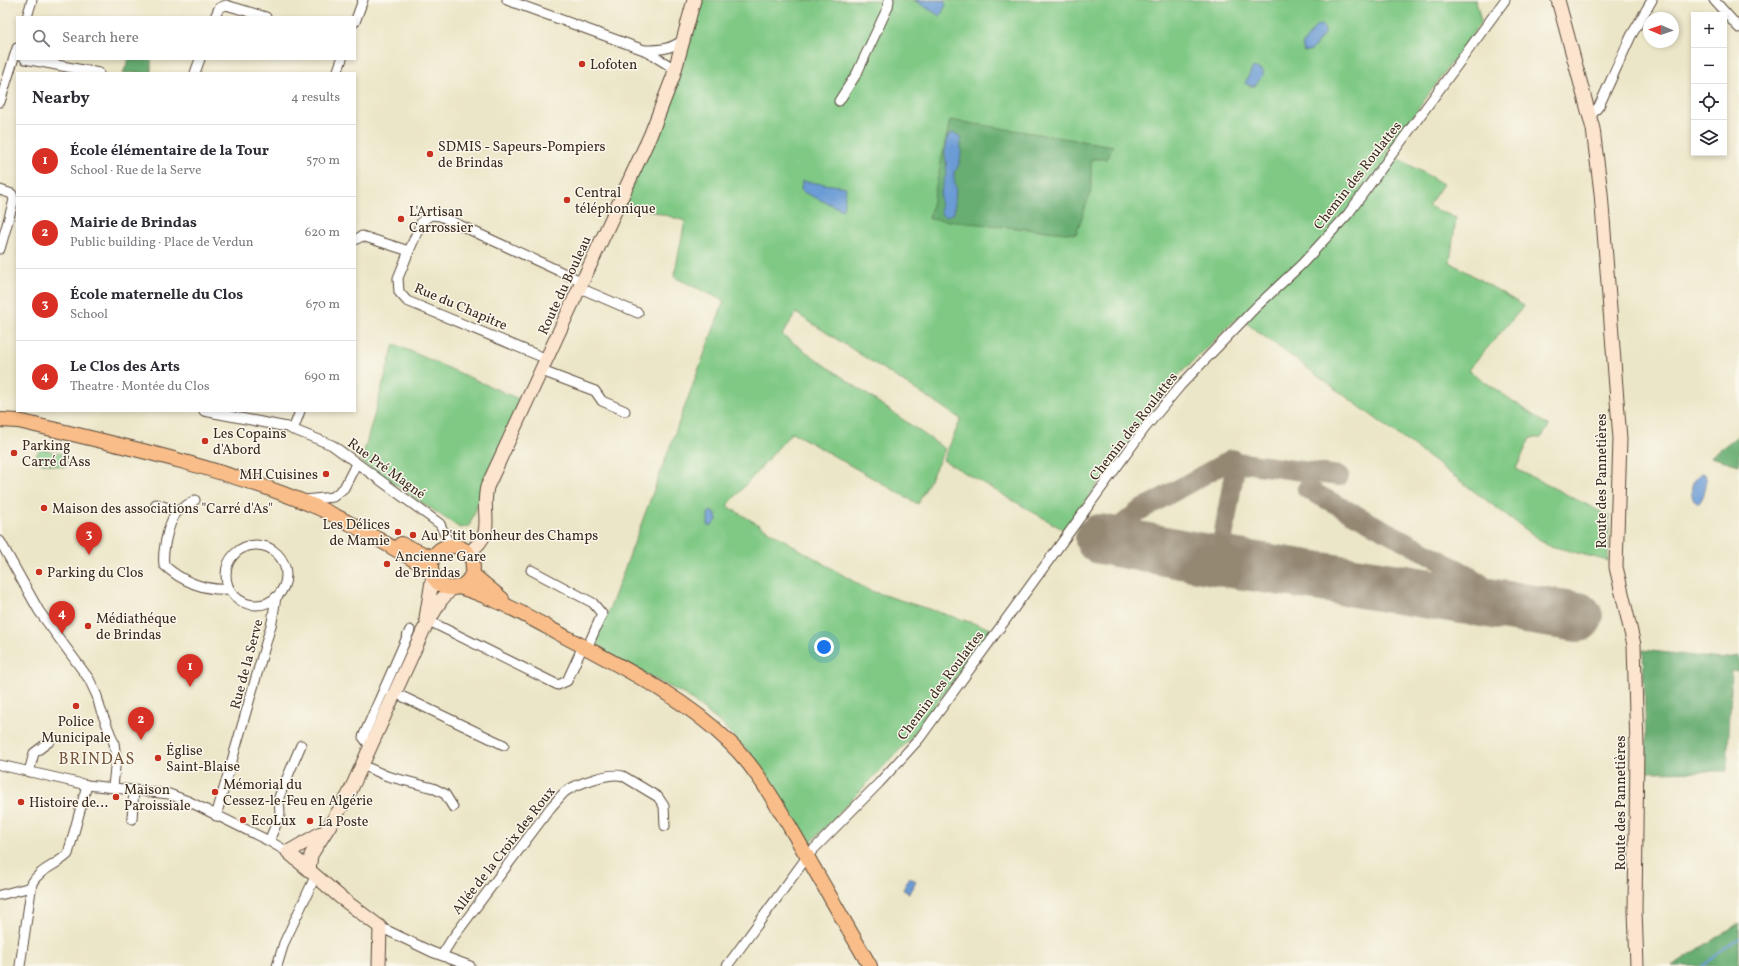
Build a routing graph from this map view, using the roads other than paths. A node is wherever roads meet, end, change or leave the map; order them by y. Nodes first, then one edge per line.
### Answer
1 (32, 0) edge
2 (363, 0) edge
3 (507, 0) edge
4 (694, 0) edge
5 (889, 0) edge
6 (1505, 0) edge
7 (1558, 0) edge
8 (1652, 0) edge
9 (1714, 0) edge
10 (27, 16) edge
11 (215, 16) edge
12 (263, 16) edge
13 (356, 19) edge
14 (1739, 28) edge
15 (684, 40) junction
16 (644, 50) junction
17 (16, 54) edge
18 (30, 60) edge
19 (200, 60) edge
20 (342, 60) edge
21 (675, 69) junction
22 (94, 72) edge
23 (195, 72) edge
24 (337, 72) edge
25 (839, 101) dead end
26 (0, 102) edge
27 (1590, 117) junction
28 (0, 190) edge
29 (358, 238) edge
30 (0, 249) edge
31 (408, 251) junction
32 (582, 285) junction
33 (638, 313) dead end
34 (547, 359) junction
35 (542, 371) junction
36 (0, 411) edge
37 (624, 411) dead end
38 (209, 412) edge
39 (300, 412) edge
40 (0, 420) edge
41 (18, 421) junction
42 (293, 430) junction
43 (356, 464) junction
44 (195, 500) dead end
45 (300, 501) junction
46 (156, 504) dead end
47 (178, 511) junction
48 (0, 541) edge
49 (450, 546) junction
50 (468, 554) junction
51 (432, 568) junction
52 (531, 570) dead end
53 (472, 574) junction
54 (455, 588) junction
55 (229, 589) junction
56 (276, 597) junction
57 (521, 613) junction
58 (420, 627) junction
59 (585, 647) junction
60 (395, 692) junction
61 (50, 741) dead end
62 (301, 745) dead end
63 (504, 745) dead end
64 (370, 746) junction
65 (0, 764) edge
66 (362, 765) junction
67 (29, 772) junction
68 (87, 786) junction
69 (113, 787) junction
70 (134, 790) junction
71 (453, 807) dead end
72 (216, 816) junction
73 (132, 819) dead end
74 (665, 826) dead end
75 (325, 831) junction
76 (269, 841) junction
77 (315, 847) junction
78 (291, 855) junction
79 (807, 856) junction
80 (312, 872) junction
81 (31, 887) junction
82 (0, 895) edge
83 (380, 927) junction
84 (442, 956) junction
85 (20, 966) edge
86 (277, 966) edge
87 (378, 966) edge
88 (470, 966) edge
89 (727, 966) edge
90 (870, 966) edge
91 (1637, 966) edge

1 - 10 street
2 - 13 street
3 - 16 street
4 - 15 street, Route du Bouleau
5 - 25 street
6 - 79 street, Chemin des Roulattes
7 - 27 street, Route des Pannetières
8 - 27 street
9 - 14 street
11 - 12 street
15 - 16 street
15 - 21 street, Route du Bouleau
16 - 21 street
17 - 26 street
18 - 22 street
19 - 23 street
20 - 24 street
21 - 32 street, Route du Bouleau
27 - 91 street, Route des Pannetières
28 - 30 street
29 - 31 street
31 - 32 street, Rue du Chapitre
31 - 34 street, Rue du Chapitre
32 - 33 street, Rue du Chapitre
32 - 34 street, Route du Bouleau
34 - 35 street, Route du Bouleau
35 - 37 street
35 - 50 street, Route du Bouleau
36 - 41 main road
38 - 42 street, Rue Pré Magné
39 - 42 street
40 - 41 main road
41 - 45 main road
42 - 43 street, Rue Pré Magné
43 - 45 street
43 - 49 street, Rue Pré Magné
44 - 47 street
45 - 51 main road
46 - 47 street
47 - 55 street
48 - 69 street
49 - 50 main road
49 - 51 main road
50 - 53 main road
51 - 54 main road
51 - 58 street
52 - 59 street
53 - 54 main road
53 - 57 main road
54 - 57 main road
54 - 58 street
55 - 56 street, Rue de la Serve
55 - 56 street, Rue de la Serve
56 - 72 street, Rue de la Serve
57 - 59 main road
58 - 59 street
58 - 60 street
58 - 64 street
59 - 79 main road
60 - 63 street
60 - 64 street
61 - 67 street
62 - 76 street
64 - 66 street
65 - 67 street
66 - 71 street
66 - 75 street
67 - 68 street
68 - 69 street
68 - 81 street
69 - 70 street
70 - 72 street
70 - 73 street
72 - 76 street
74 - 84 street, Allée de la Croix des Roux
75 - 77 street
75 - 78 street
76 - 78 street
77 - 78 street
77 - 80 street
78 - 80 street
79 - 89 street, Chemin des Roulattes
79 - 90 main road
80 - 83 street
80 - 86 street
81 - 82 street
81 - 85 street
83 - 84 street
83 - 87 street
84 - 88 street

